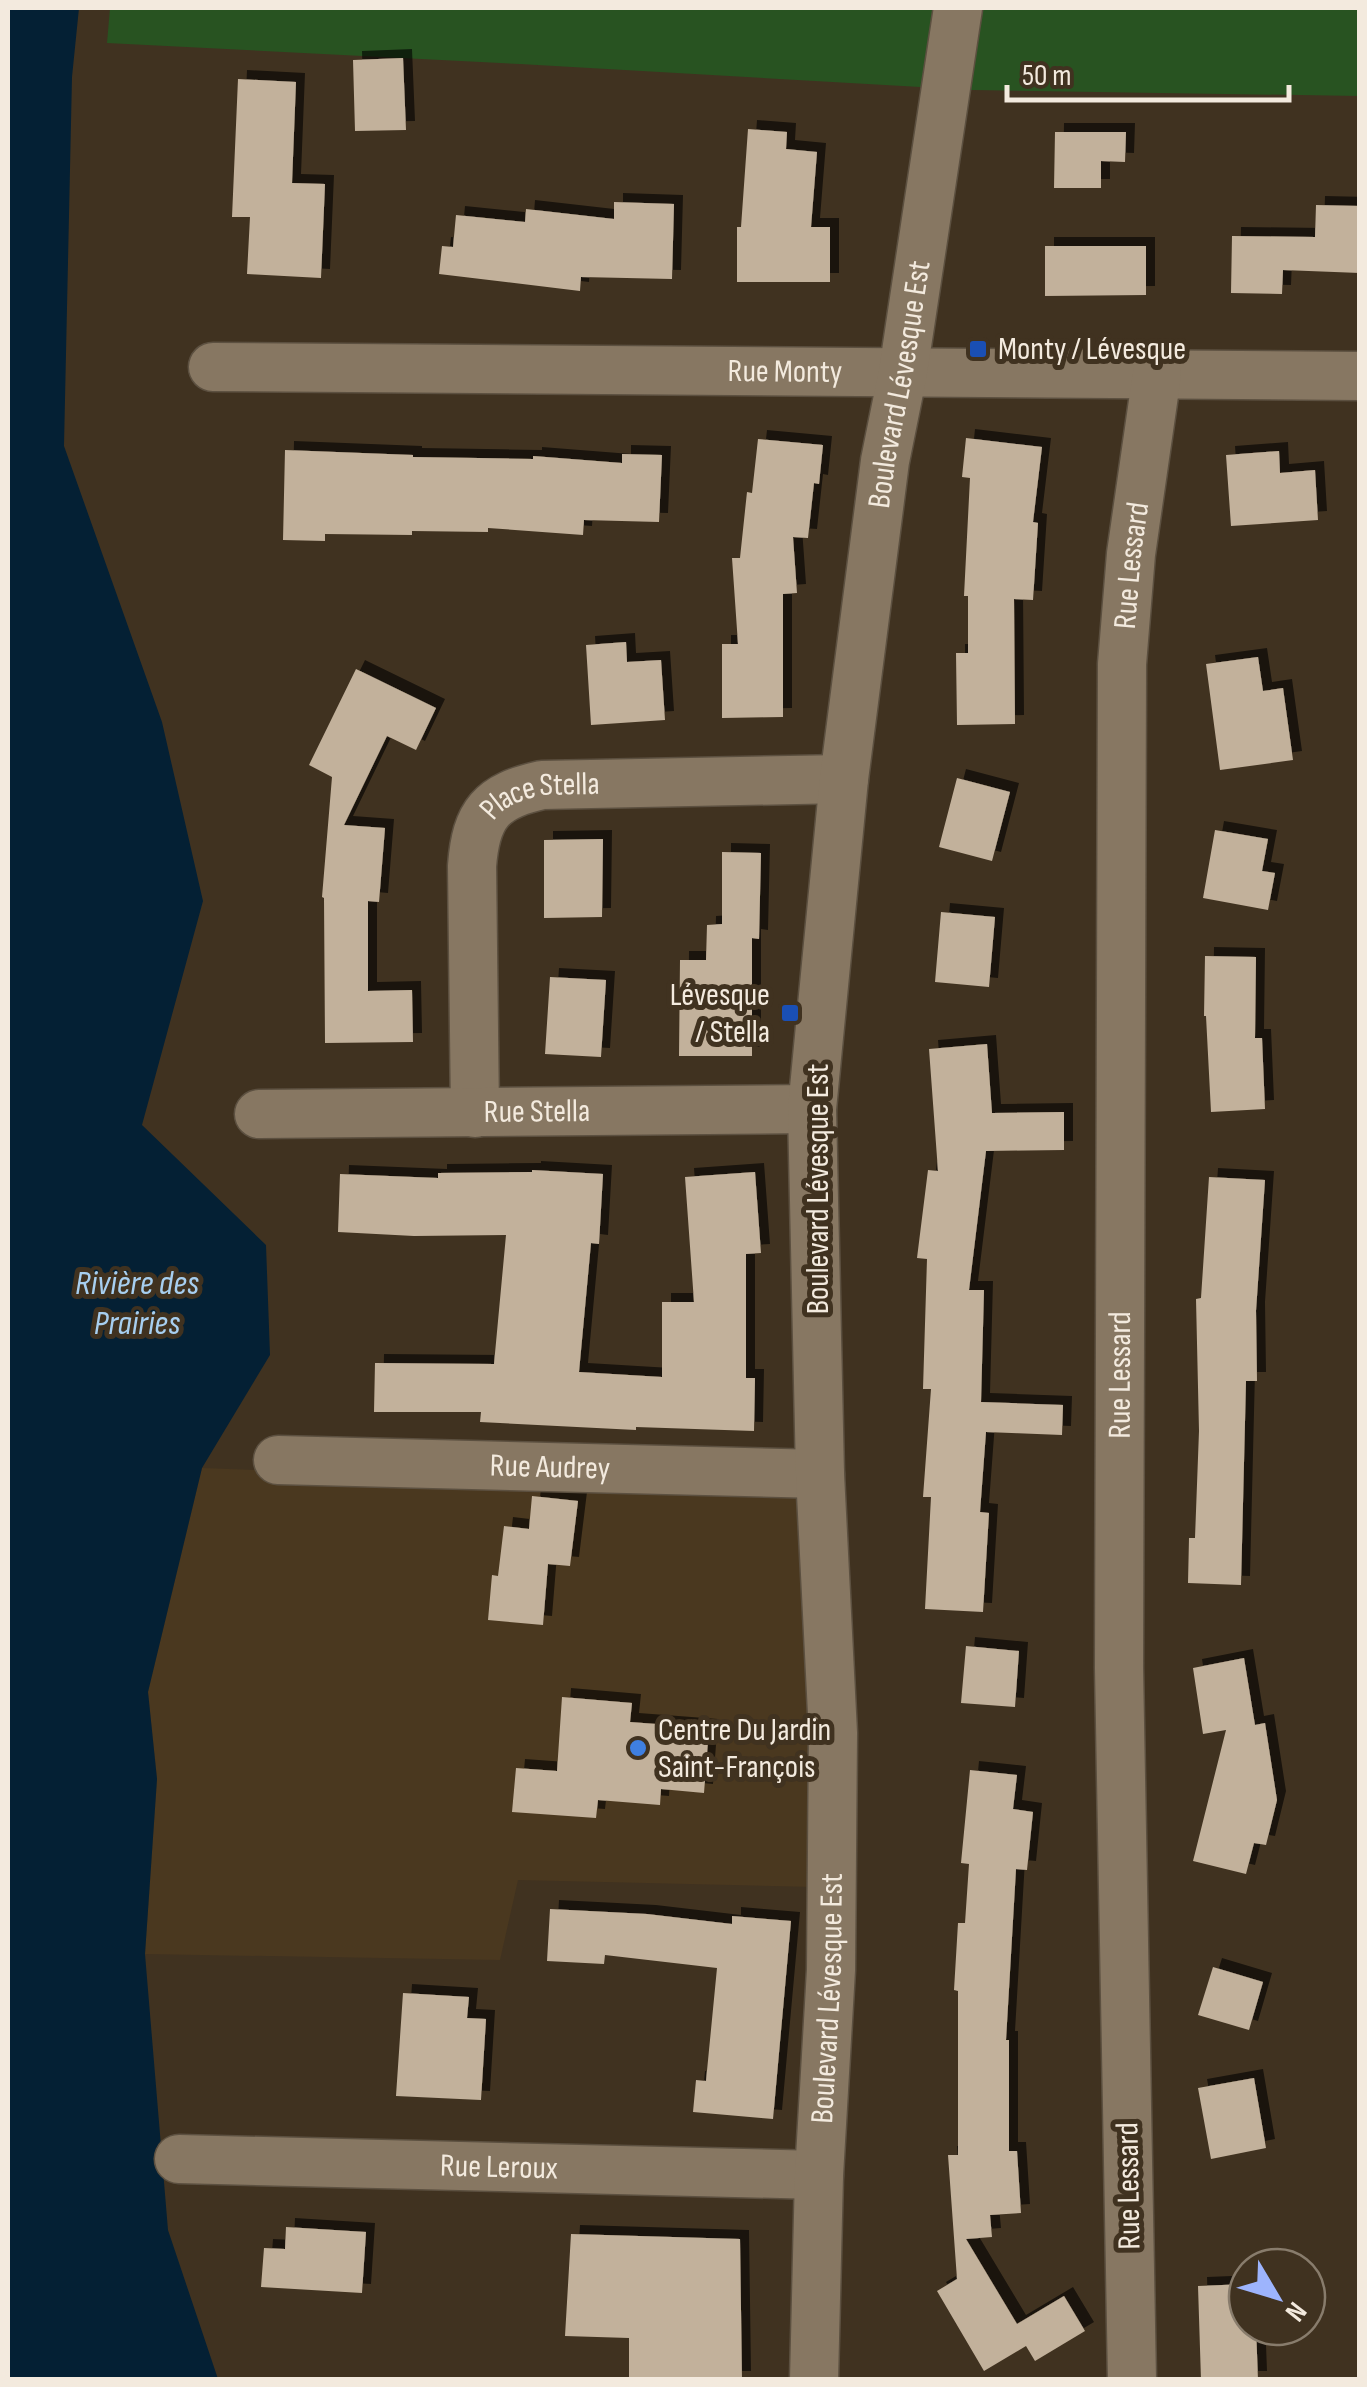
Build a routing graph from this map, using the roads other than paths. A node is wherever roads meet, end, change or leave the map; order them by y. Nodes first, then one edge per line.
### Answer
1 (958, 8) edge
2 (213, 367) dead end
3 (903, 372) junction
4 (1158, 374) junction
5 (1360, 376) edge
6 (844, 779) junction
7 (812, 1110) junction
8 (474, 1112) junction
9 (259, 1114) dead end
10 (278, 1460) dead end
11 (820, 1474) junction
12 (180, 2158) dead end
13 (819, 2176) junction
14 (814, 2380) edge
15 (1132, 2380) edge

1 - 3 street, Boulevard Lévesque Est
2 - 3 street, Rue Monty
3 - 4 street, Rue Monty
3 - 6 street, Boulevard Lévesque Est
4 - 5 street, Rue Monty
4 - 15 street, Rue Lessard
6 - 7 street, Boulevard Lévesque Est
6 - 8 street, Place Stella
7 - 8 street, Rue Stella
7 - 11 street, Boulevard Lévesque Est
8 - 9 street, Rue Stella
10 - 11 street, Rue Audrey
11 - 13 street, Boulevard Lévesque Est
12 - 13 street, Rue Leroux
13 - 14 street, Boulevard Lévesque Est

